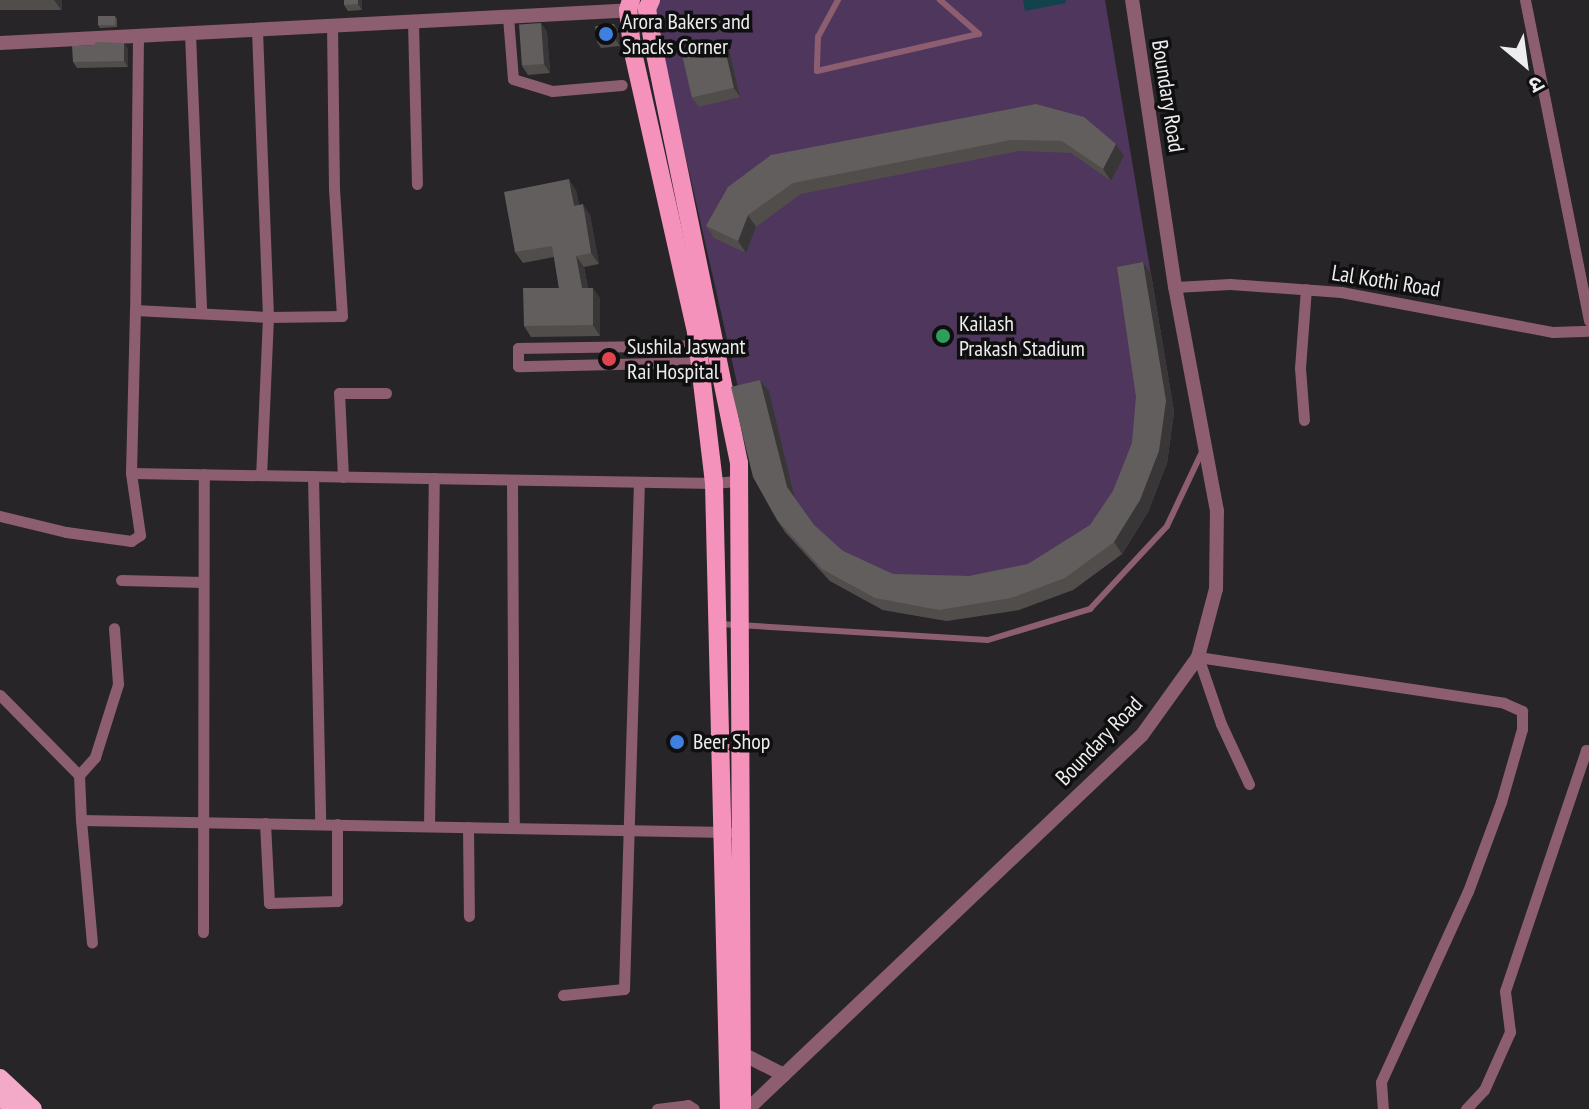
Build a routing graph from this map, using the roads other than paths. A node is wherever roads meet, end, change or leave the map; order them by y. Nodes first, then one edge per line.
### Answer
1 (838, 0) edge
2 (940, 0) edge
3 (1132, 0) edge
4 (1525, 0) edge
5 (639, 5) edge
6 (508, 17) junction
7 (413, 22) junction
8 (332, 26) junction
9 (257, 30) junction
10 (190, 33) junction
11 (138, 36) junction
12 (0, 43) edge
13 (622, 85) dead end
14 (673, 137) junction
15 (653, 142) junction
16 (417, 184) dead end
17 (1175, 287) junction
18 (1306, 289) junction
19 (135, 310) junction
20 (201, 312) junction
21 (268, 317) junction
22 (1589, 321) edge
23 (1589, 331) edge
24 (705, 350) junction
25 (386, 393) dead end
26 (1304, 420) dead end
27 (1205, 446) junction
28 (131, 473) junction
29 (204, 474) junction
30 (261, 475) junction
31 (313, 476) junction
32 (343, 477) junction
33 (434, 478) junction
34 (512, 480) junction
35 (739, 481) junction
36 (639, 482) junction
37 (714, 483) junction
38 (0, 516) edge
39 (121, 580) dead end
40 (203, 582) junction
41 (717, 624) junction
42 (740, 625) junction
43 (114, 628) dead end
44 (1198, 657) junction
45 (0, 695) edge
46 (1589, 751) edge
47 (79, 775) junction
48 (1249, 784) dead end
49 (81, 820) junction
50 (200, 822) junction
51 (265, 823) junction
52 (320, 824) junction
53 (337, 824) junction
54 (429, 826) junction
55 (468, 827) junction
56 (514, 828) junction
57 (628, 830) junction
58 (740, 831) junction
59 (720, 832) junction
60 (469, 916) dead end
61 (203, 932) dead end
62 (92, 943) dead end
63 (563, 995) dead end
64 (733, 1050) junction
65 (784, 1075) junction
66 (0, 1078) edge
67 (0, 1095) edge
68 (13, 1109) edge
69 (33, 1109) edge
70 (657, 1109) edge
71 (694, 1109) edge
72 (729, 1109) edge
73 (742, 1109) edge
74 (748, 1109) edge
75 (1383, 1109) edge
76 (1466, 1109) edge

1 - 2 lane
3 - 17 street, Boundary Road
4 - 22 street
5 - 6 street
5 - 14 main road
5 - 15 main road
6 - 7 street
6 - 13 street
7 - 8 street
7 - 16 street
8 - 9 street
8 - 21 street
9 - 10 street
9 - 21 street
10 - 11 street
10 - 20 street
11 - 12 street
11 - 19 street
14 - 15 main road
14 - 24 main road
15 - 24 main road
17 - 18 street, Lal Kothi Road
17 - 27 street, Boundary Road
18 - 23 street, Lal Kothi Road
18 - 26 street
19 - 20 street
19 - 28 street
20 - 21 street
21 - 30 street
24 - 24 street
24 - 35 main road
24 - 37 main road
25 - 32 street
27 - 42 lane
27 - 44 street, Boundary Road
28 - 29 street
28 - 38 street
29 - 30 street
29 - 40 street
30 - 31 street
31 - 32 street
31 - 52 street
32 - 33 street
33 - 34 street
33 - 54 street
34 - 36 street
34 - 56 street
35 - 37 street
35 - 42 main road
36 - 37 street
36 - 57 street
37 - 41 main road
39 - 40 street
40 - 50 street
41 - 42 lane
41 - 59 main road
42 - 58 main road
43 - 47 street
44 - 48 street
44 - 65 street, Boundary Road
44 - 75 street
45 - 47 street
46 - 76 street
47 - 49 street
49 - 50 street
49 - 62 street
50 - 51 street
50 - 61 street
51 - 52 street
51 - 53 street
52 - 53 street
53 - 54 street
54 - 55 street
55 - 56 street
55 - 60 street
56 - 57 street
57 - 59 street
57 - 63 street
58 - 59 street
58 - 64 main road
59 - 64 main road
64 - 65 street
64 - 72 main road
64 - 73 main road
65 - 74 street, Boundary Road
66 - 69 highway
67 - 68 highway
70 - 71 street

